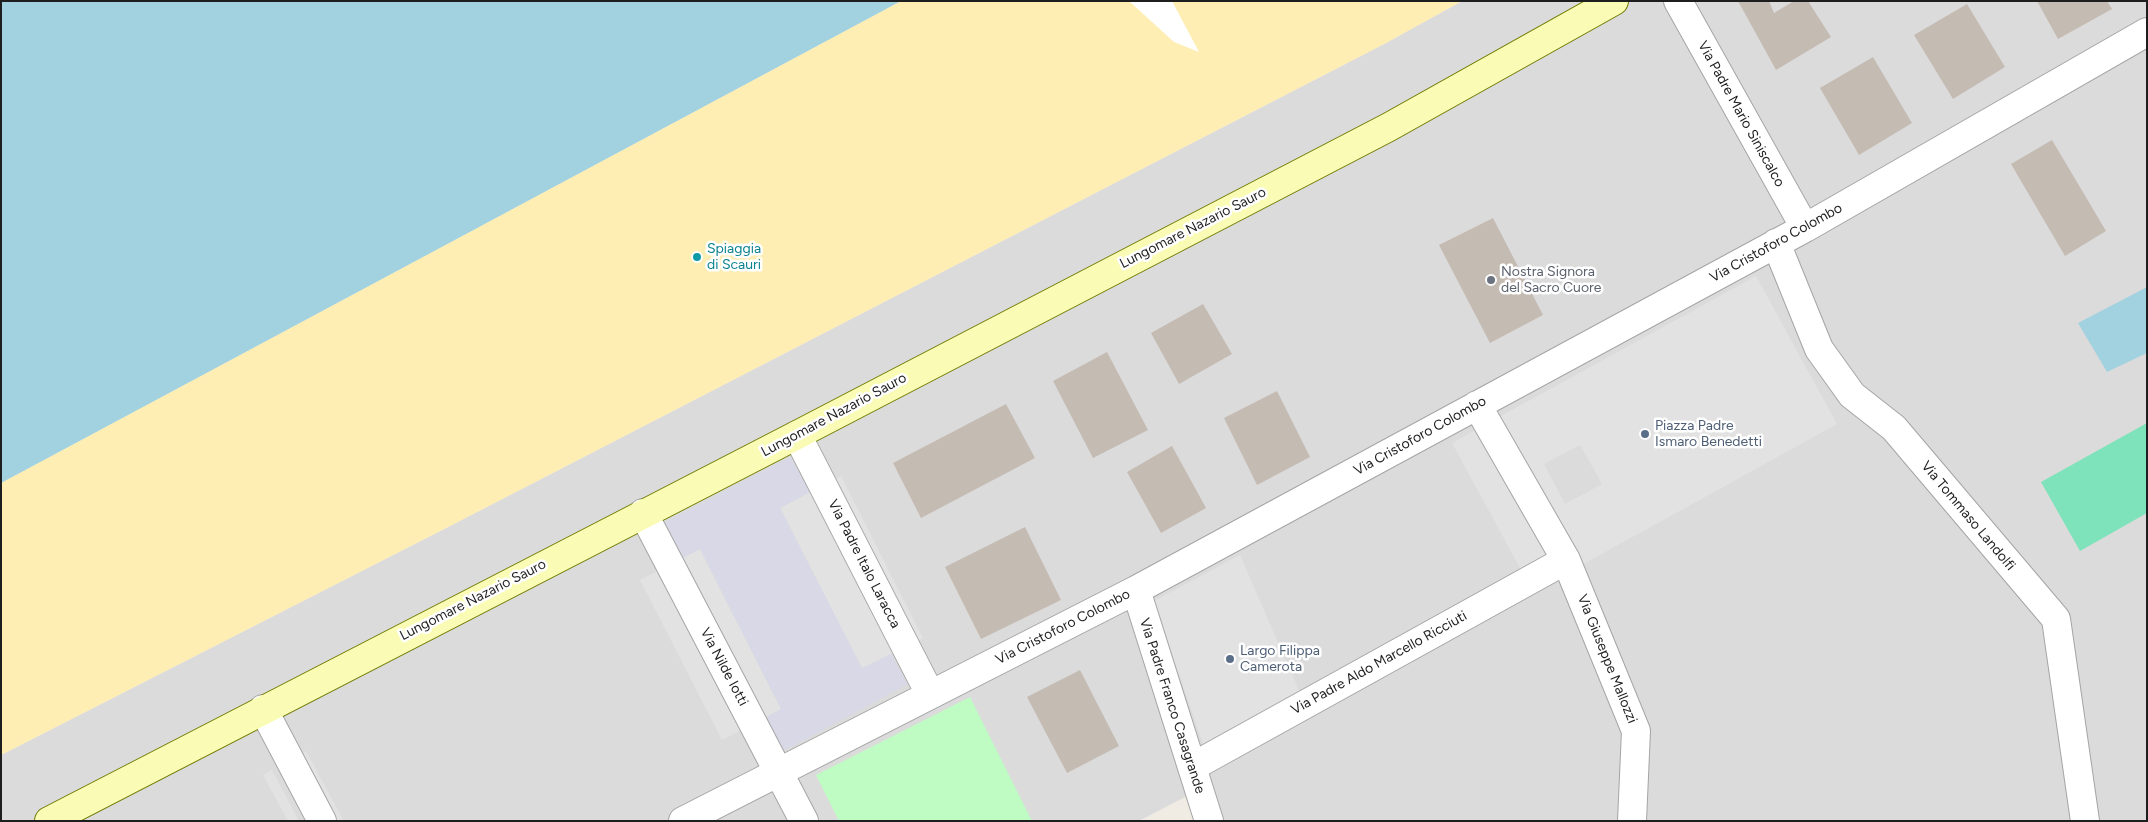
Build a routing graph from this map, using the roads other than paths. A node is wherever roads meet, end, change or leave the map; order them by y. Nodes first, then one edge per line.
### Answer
1 (1614, 1) edge
2 (1678, 1) edge
3 (2147, 32) edge
4 (1805, 228) junction
5 (1776, 243) junction
6 (1478, 405) junction
7 (797, 435) junction
8 (643, 513) junction
9 (1566, 560) junction
10 (1136, 590) junction
11 (930, 694) junction
12 (264, 709) junction
13 (1192, 767) junction
14 (778, 771) junction
15 (49, 821) edge
16 (322, 821) edge
17 (683, 821) edge
18 (804, 821) edge
19 (1209, 821) edge
20 (1632, 821) edge
21 (2085, 821) edge

1 - 7 street, Lungomare Nazario Sauro
2 - 4 street, Via Padre Mario Siniscalco
3 - 4 street, Via Cristoforo Colombo
4 - 5 street, Via Cristoforo Colombo
5 - 6 street, Via Cristoforo Colombo
5 - 21 street, Via Tommaso Landolfi
6 - 9 street, Via Giuseppe Mallozzi
6 - 10 street, Via Cristoforo Colombo
7 - 8 street, Lungomare Nazario Sauro
7 - 11 street, Via Padre Italo Laracca
8 - 12 street, Lungomare Nazario Sauro
8 - 14 street, Via Nilde Iotti
9 - 13 street, Via Padre Aldo Marcello Ricciuti
9 - 20 street, Via Giuseppe Mallozzi
10 - 11 street, Via Cristoforo Colombo
10 - 13 street, Via Padre Franco Casagrande
11 - 14 street, Via Cristoforo Colombo
12 - 15 street, Lungomare Nazario Sauro
12 - 16 street
13 - 19 street, Via Padre Franco Casagrande
14 - 17 street, Via Cristoforo Colombo
14 - 18 street, Via Nilde Iotti

